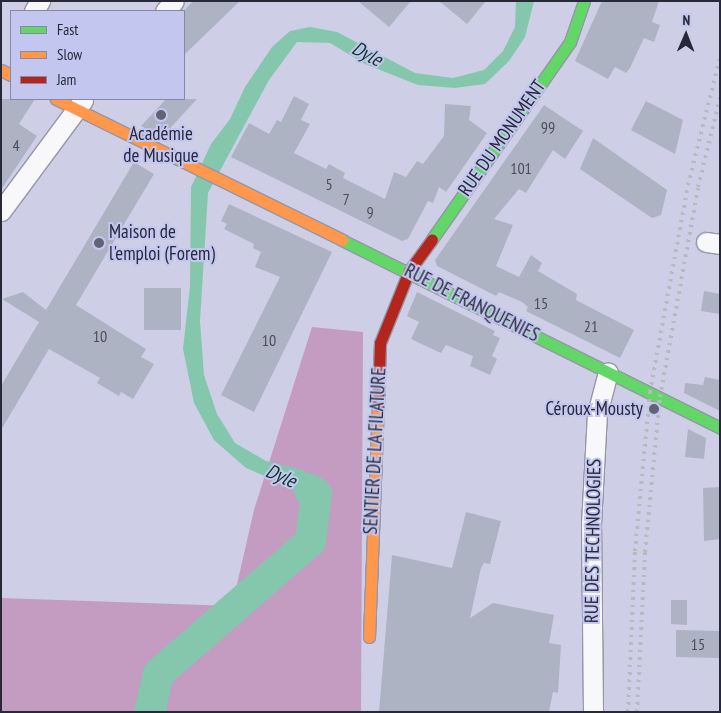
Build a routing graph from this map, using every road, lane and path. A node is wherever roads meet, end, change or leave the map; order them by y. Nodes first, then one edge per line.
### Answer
1 (584, 1) edge
2 (61, 100) edge
3 (80, 104) edge
4 (1, 212) edge
5 (409, 271) junction
6 (608, 372) junction
7 (720, 428) edge
8 (369, 637) dead end
9 (592, 712) edge

1 - 5 street, RUE DU MONUMENT
2 - 3 street, RUE DE FRANQUENIES
3 - 4 street
3 - 5 street, RUE DE FRANQUENIES
5 - 6 street, RUE DE FRANQUENIES
5 - 8 street, SENTIER DE LA FILATURE
6 - 7 street, RUE DE FRANQUENIES
6 - 9 street, RUE DES TECHNOLOGIES

